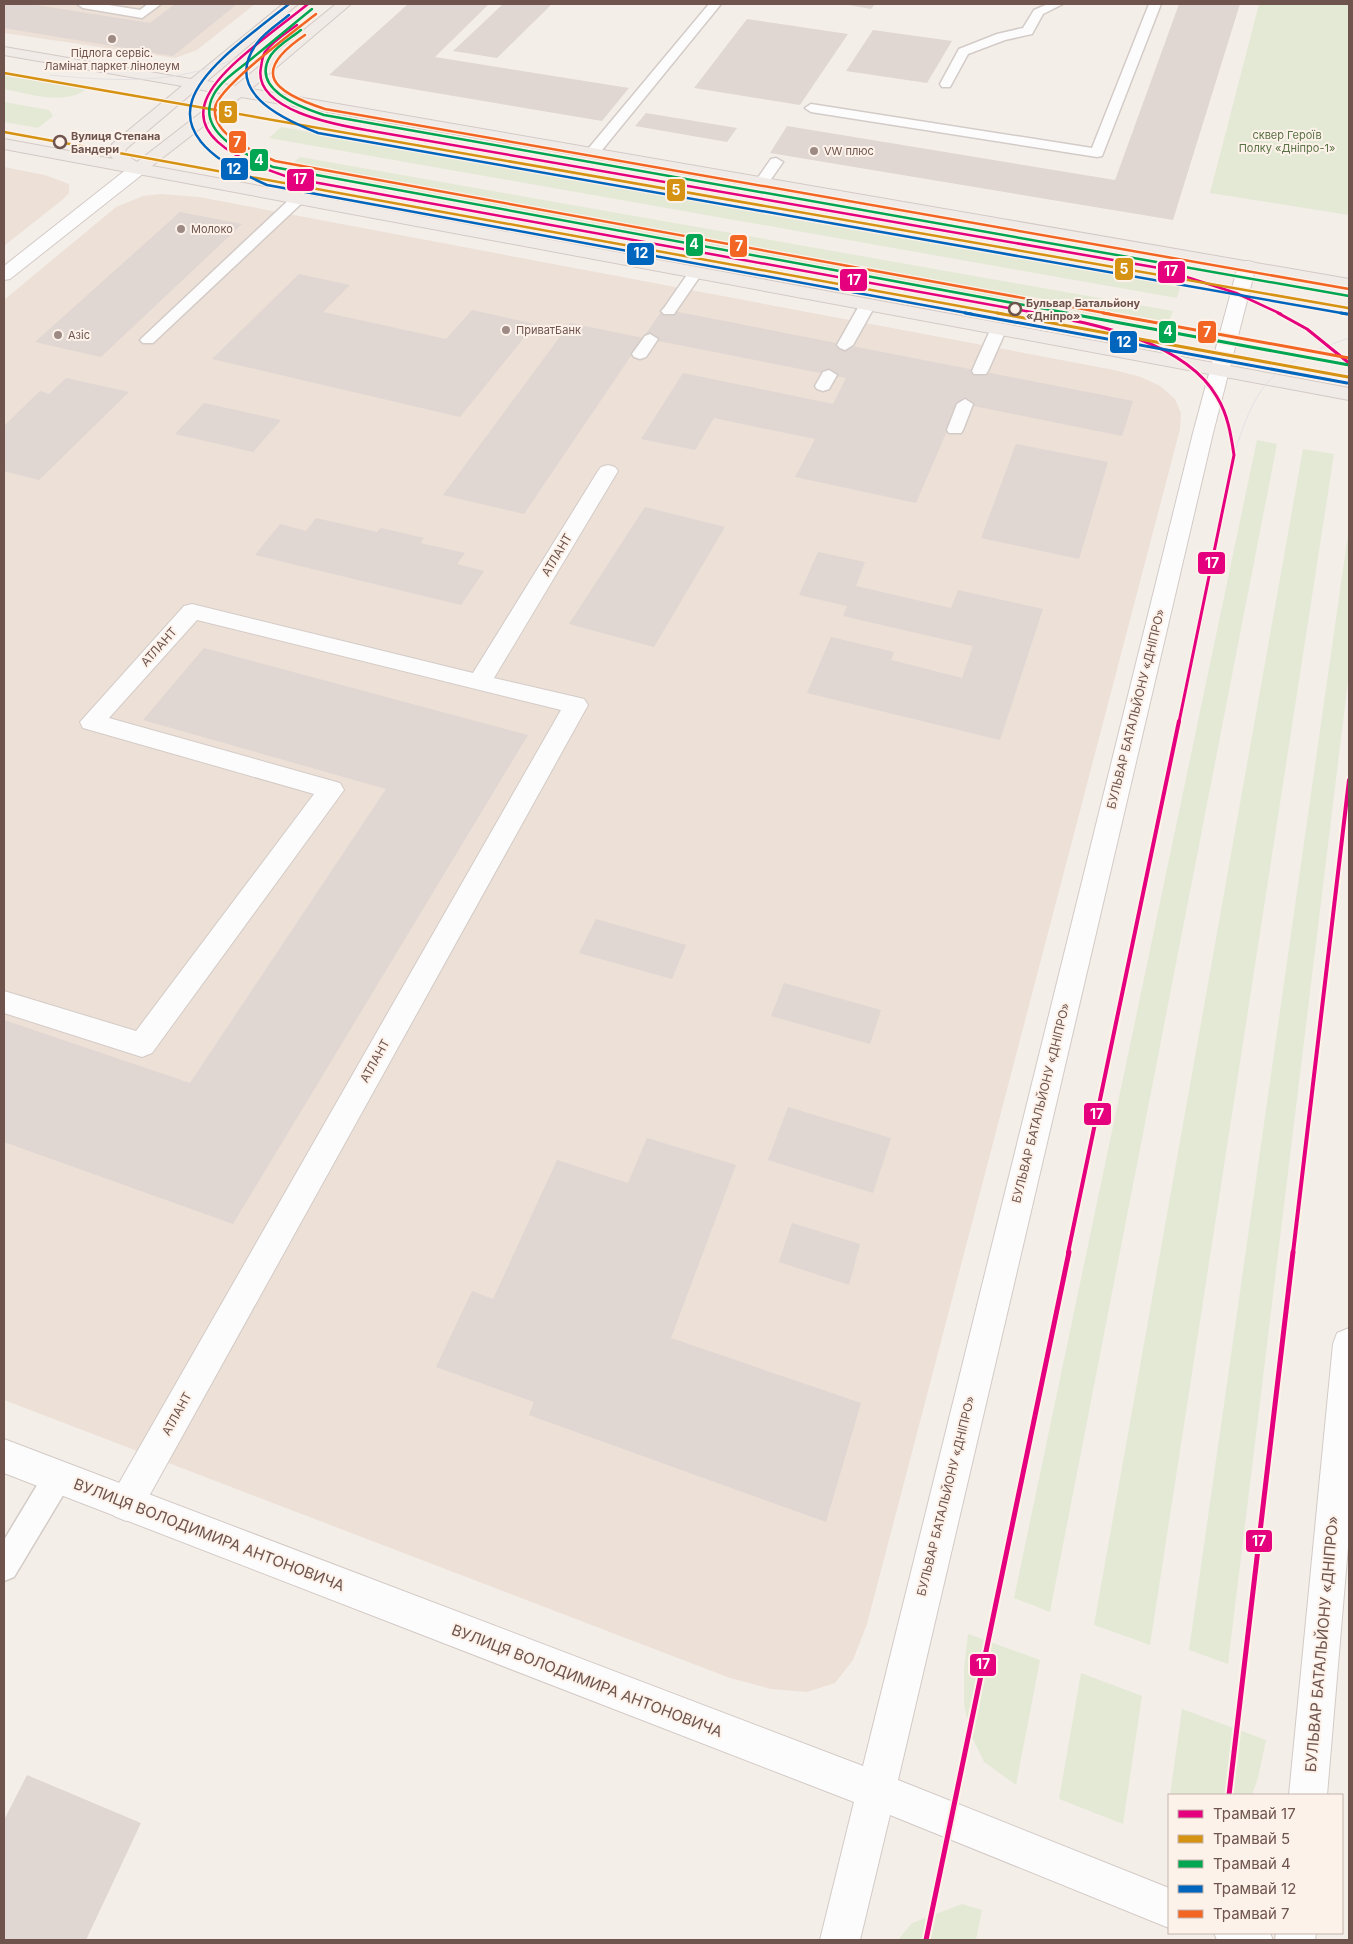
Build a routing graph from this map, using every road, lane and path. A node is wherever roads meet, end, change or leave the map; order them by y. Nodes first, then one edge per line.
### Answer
1 (84, 4) edge
2 (155, 4) edge
3 (291, 4) edge
4 (344, 4) edge
5 (715, 4) edge
6 (1057, 4) edge
7 (1155, 4) edge
8 (234, 50) junction
9 (4, 52) edge
10 (279, 59) junction
11 (119, 71) junction
12 (194, 83) junction
13 (946, 84) dead end
14 (239, 91) junction
15 (812, 108) dead end
16 (342, 109) junction
17 (4, 144) edge
18 (593, 152) junction
19 (776, 162) dead end
20 (138, 169) junction
21 (762, 182) junction
22 (298, 199) junction
23 (1247, 266) junction
24 (696, 272) junction
25 (4, 275) edge
26 (1349, 284) edge
27 (868, 304) junction
28 (669, 311) dead end
29 (999, 328) junction
30 (650, 339) dead end
31 (148, 340) dead end
32 (845, 345) dead end
33 (640, 354) dead end
34 (1220, 370) junction
35 (980, 371) dead end
36 (1349, 394) edge
37 (966, 404) dead end
38 (955, 430) dead end
39 (494, 658) dead end
40 (480, 683) junction
41 (4, 1002) edge
42 (1349, 1344) edge
43 (1346, 1413) edge
44 (4, 1456) edge
45 (58, 1477) junction
46 (126, 1504) junction
47 (4, 1567) edge
48 (875, 1792) junction
49 (1308, 1794) edge
50 (1168, 1908) edge
51 (1237, 1934) edge
52 (840, 1940) edge
53 (1253, 1940) edge

1 - 2 lane
3 - 8 main road
4 - 10 main road
5 - 18 lane
6 - 13 lane
7 - 15 lane
8 - 11 main road
8 - 12 main road
9 - 11 main road
10 - 14 main road
10 - 16 main road
11 - 12 main road
12 - 14 main road
12 - 20 main road
14 - 16 main road
14 - 20 main road
16 - 18 main road
17 - 20 main road
18 - 21 main road
19 - 21 lane
20 - 22 main road
20 - 25 street
21 - 23 main road
22 - 24 main road
22 - 31 lane
23 - 26 main road
23 - 34 street, БУЛЬВАР БАТАЛЬЙОНУ «ДНІПРО»
24 - 27 main road
24 - 28 lane
27 - 29 main road
27 - 32 lane
29 - 34 main road
29 - 35 lane
30 - 33 lane
34 - 36 main road
34 - 48 street, БУЛЬВАР БАТАЛЬЙОНУ «ДНІПРО»
37 - 38 lane
39 - 40 street, АТЛАНТ
40 - 41 street, АТЛАНТ
40 - 46 street, АТЛАНТ
42 - 43 street, БУЛЬВАР БАТАЛЬЙОНУ «ДНІПРО»
43 - 49 street, БУЛЬВАР БАТАЛЬЙОНУ «ДНІПРО»
44 - 45 street, ВУЛИЦЯ ВОЛОДИМИРА АНТОНОВИЧА
45 - 46 street, ВУЛИЦЯ ВОЛОДИМИРА АНТОНОВИЧА
45 - 47 lane
46 - 48 street, ВУЛИЦЯ ВОЛОДИМИРА АНТОНОВИЧА
48 - 50 street, ВУЛИЦЯ ВОЛОДИМИРА АНТОНОВИЧА
48 - 52 street, БУЛЬВАР БАТАЛЬЙОНУ «ДНІПРО»
51 - 53 street

